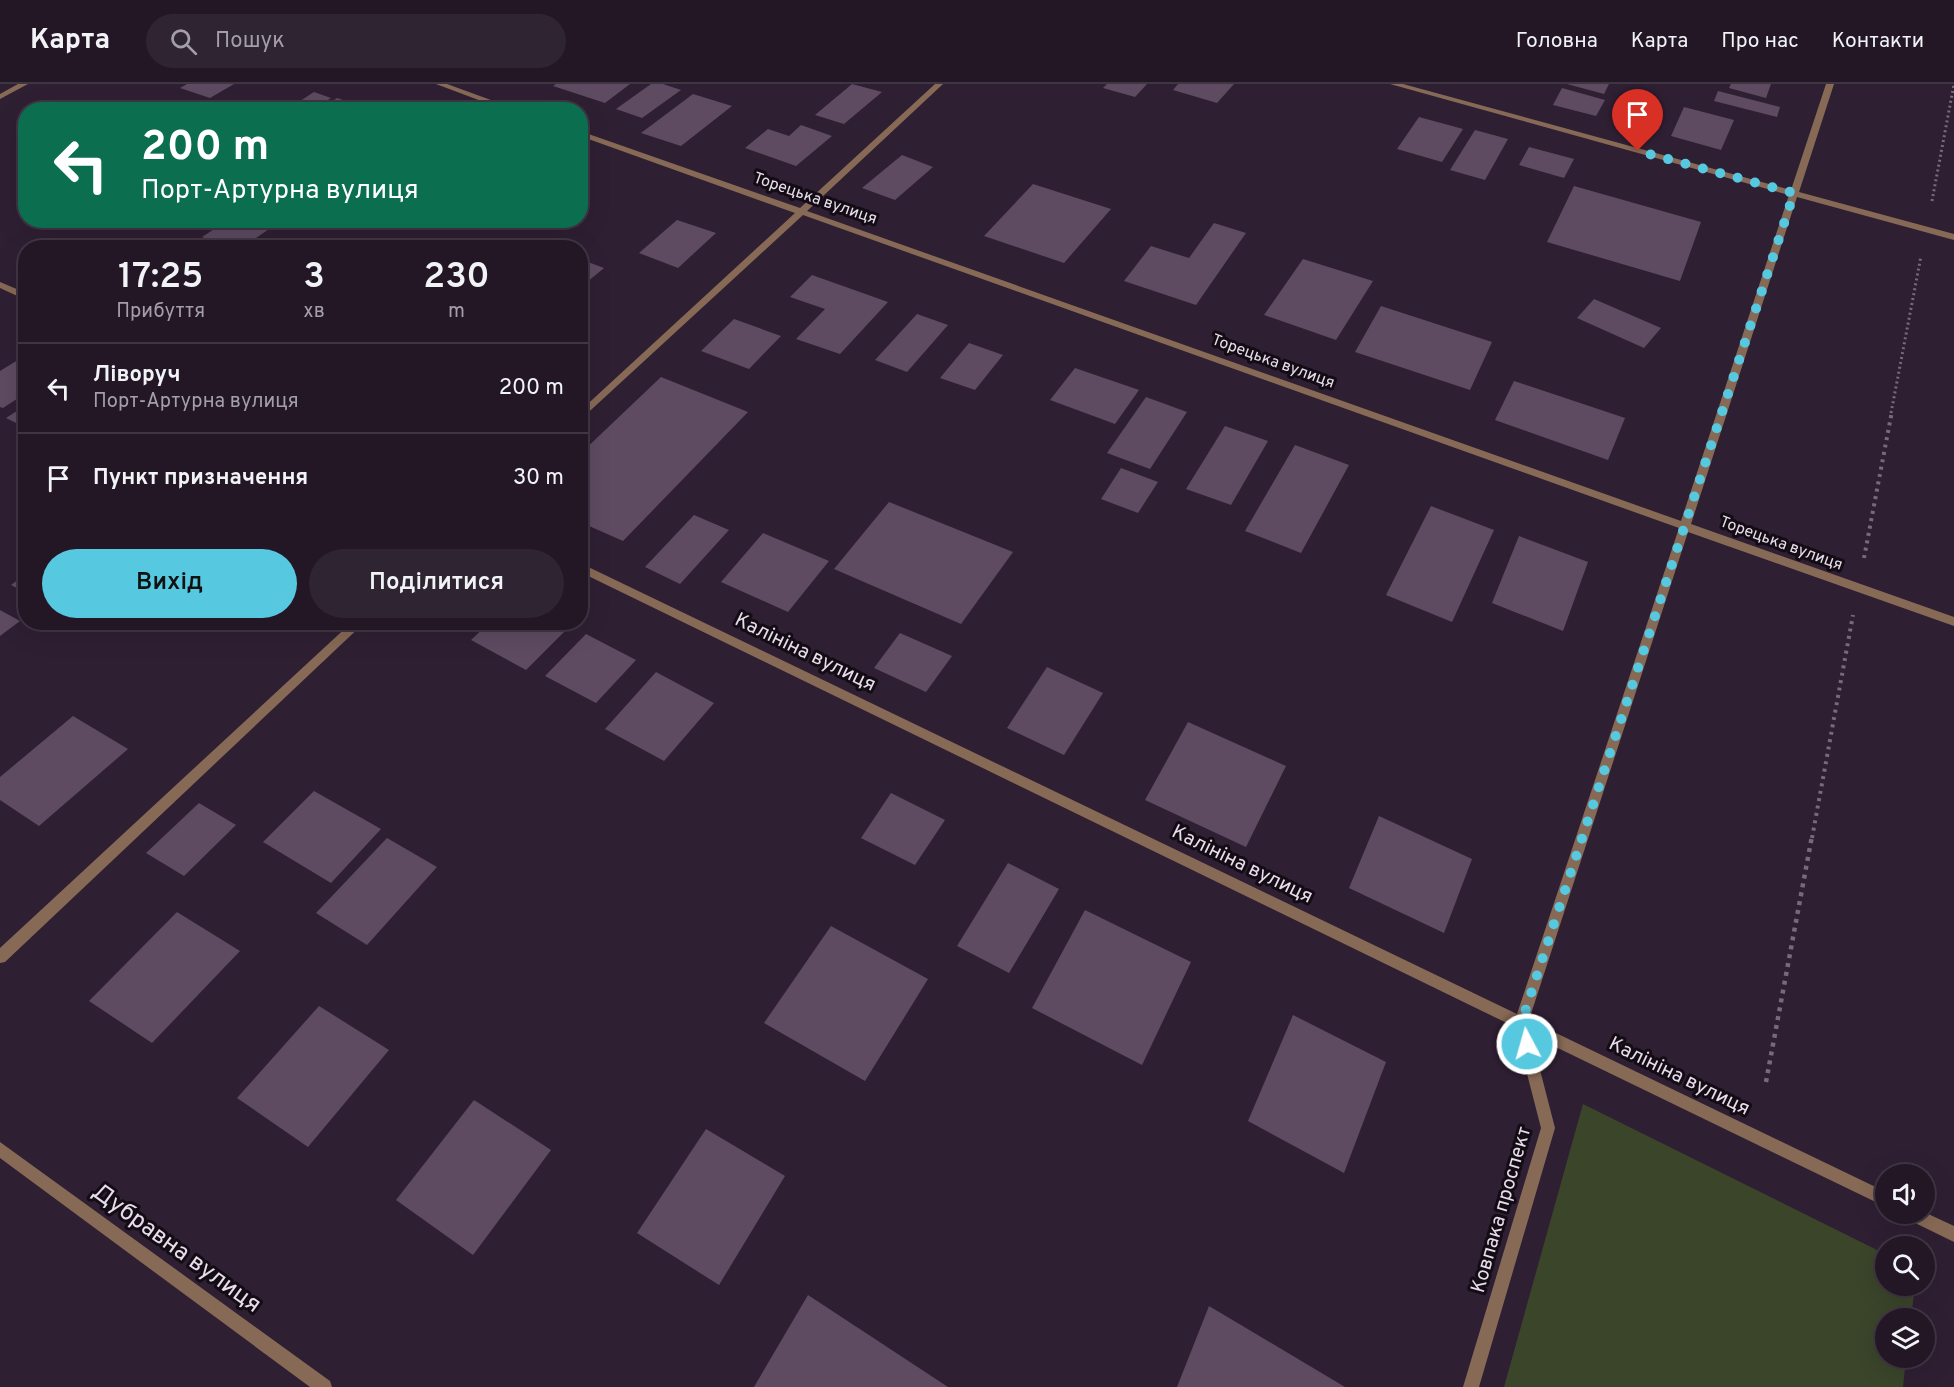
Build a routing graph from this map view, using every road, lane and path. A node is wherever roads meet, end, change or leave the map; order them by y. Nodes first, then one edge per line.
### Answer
1 (24, 84) edge
2 (440, 84) edge
3 (939, 84) edge
4 (1394, 84) edge
5 (1830, 84) edge
6 (0, 97) edge
7 (491, 102) edge
8 (588, 136) edge
9 (1794, 193) junction
10 (803, 210) junction
11 (1954, 237) edge
12 (0, 285) edge
13 (18, 293) edge
14 (588, 410) edge
15 (1684, 525) junction
16 (588, 571) edge
17 (1954, 622) edge
18 (351, 630) edge
19 (0, 957) edge
20 (1521, 1024) junction
21 (0, 1149) edge
22 (1875, 1195) edge
23 (1933, 1224) edge
24 (1954, 1234) edge
25 (324, 1387) edge
26 (1471, 1387) edge

1 - 6 street
2 - 7 street
3 - 10 street
4 - 9 street
5 - 9 street
8 - 10 street, Торецька вулиця
9 - 11 street
9 - 15 street
10 - 14 street
10 - 15 street, Торецька вулиця
12 - 13 street
15 - 17 street, Торецька вулиця
15 - 20 street
16 - 20 street, Калініна вулиця
18 - 19 street
20 - 22 street, Калініна вулиця
20 - 26 street, Ковпака проспект
21 - 25 street, Дубравна вулиця
23 - 24 street

